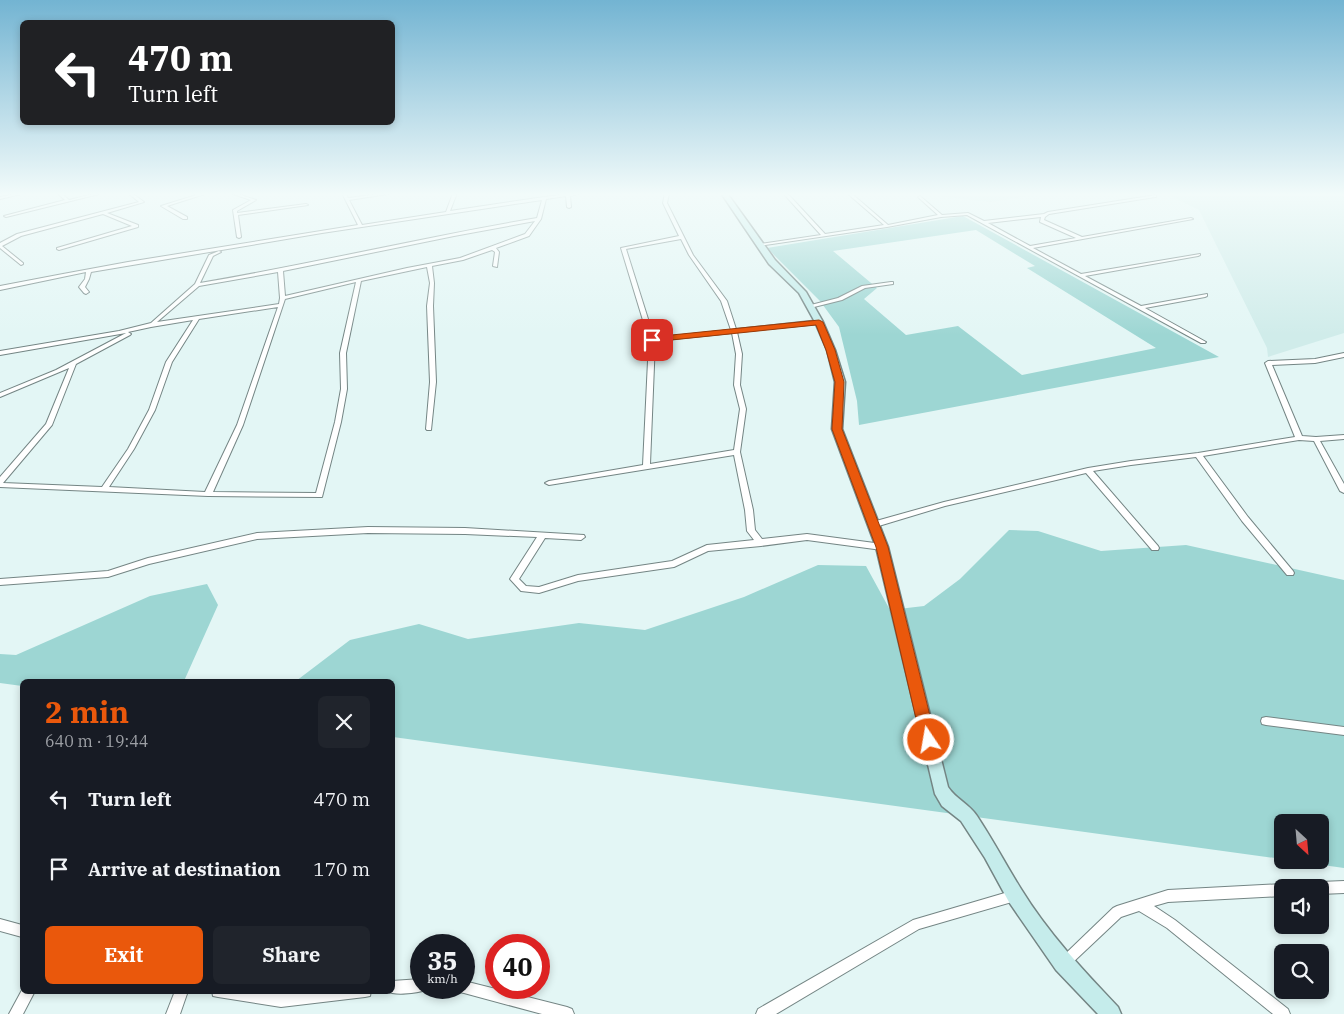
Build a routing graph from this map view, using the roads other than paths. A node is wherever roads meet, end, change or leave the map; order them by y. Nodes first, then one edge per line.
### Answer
1 (88, 240) edge
2 (274, 240) edge
3 (415, 240) edge
4 (513, 240) edge
5 (664, 240) edge
6 (683, 240) edge
7 (757, 240) edge
8 (790, 240) edge
9 (1018, 240) edge
10 (1075, 240) edge
11 (0, 245) edge
12 (760, 245) junction
13 (1030, 247) junction
14 (224, 248) junction
15 (493, 248) junction
16 (59, 249) dead end
17 (1198, 255) dead end
18 (21, 264) dead end
19 (429, 265) junction
20 (496, 266) dead end
21 (280, 270) junction
22 (89, 271) junction
23 (1082, 275) junction
24 (359, 281) junction
25 (891, 283) dead end
26 (197, 285) junction
27 (0, 288) edge
28 (86, 292) dead end
29 (1205, 296) dead end
30 (283, 298) junction
31 (281, 305) junction
32 (810, 306) junction
33 (1140, 308) junction
34 (197, 318) junction
35 (819, 322) junction
36 (151, 325) junction
37 (734, 331) junction
38 (652, 340) junction
39 (1203, 342) dead end
40 (0, 353) edge
41 (1344, 355) edge
42 (73, 364) junction
43 (0, 395) edge
44 (429, 429) dead end
45 (1344, 437) edge
46 (1299, 438) junction
47 (1316, 439) junction
48 (737, 452) junction
49 (1198, 455) junction
50 (646, 467) junction
51 (1088, 470) junction
52 (0, 483) edge
53 (549, 483) dead end
54 (104, 489) junction
55 (1344, 491) edge
56 (208, 494) junction
57 (872, 525) junction
58 (543, 535) junction
59 (581, 537) dead end
60 (761, 543) junction
61 (1155, 548) dead end
62 (883, 552) junction
63 (1290, 573) dead end
64 (0, 582) edge
65 (1266, 721) dead end
66 (1344, 731) edge
67 (1344, 887) edge
68 (1329, 888) edge
69 (1274, 890) edge
70 (1015, 896) junction
71 (1141, 905) junction
72 (0, 925) edge
73 (20, 930) edge
74 (1063, 963) junction
75 (410, 986) edge
76 (395, 988) edge
77 (475, 990) edge
78 (28, 994) edge
79 (181, 994) edge
80 (239, 994) edge
81 (337, 994) edge
82 (16, 1014) edge
83 (173, 1014) edge
84 (567, 1014) edge
85 (762, 1014) edge
86 (1111, 1014) edge
87 (1283, 1014) edge

1 - 16 street
2 - 14 street
3 - 21 street
4 - 15 street
5 - 38 street
6 - 37 street
7 - 12 street
8 - 12 street
9 - 13 street
10 - 13 street
11 - 18 street
12 - 32 street
13 - 23 street
14 - 22 street
14 - 26 street
15 - 19 street
15 - 20 street
17 - 23 street
19 - 24 street
19 - 44 street
21 - 26 street
21 - 30 street
22 - 27 street
22 - 28 street
23 - 33 street
24 - 30 street
24 - 56 street
25 - 32 street
26 - 36 street
29 - 33 street
30 - 31 street
31 - 34 street
31 - 56 street
32 - 35 street
33 - 39 street
34 - 36 street
34 - 54 street
35 - 37 street
35 - 57 street
36 - 40 street
36 - 42 street
37 - 38 street
37 - 48 street
38 - 50 street
41 - 46 street
42 - 43 street
42 - 52 street
45 - 47 street
46 - 47 street
46 - 49 street
47 - 55 street
48 - 50 street
48 - 60 street
49 - 51 street
49 - 63 street
50 - 53 street
51 - 57 street
51 - 61 street
52 - 54 street
54 - 56 street
57 - 62 street
58 - 59 street
58 - 60 street
58 - 64 street
60 - 62 street
62 - 70 street
65 - 66 street
67 - 68 street
69 - 71 street
70 - 74 street
70 - 85 street
71 - 74 street
71 - 87 street
72 - 73 street
74 - 86 street
75 - 76 street
77 - 84 street
78 - 82 street
79 - 83 street
80 - 81 street

